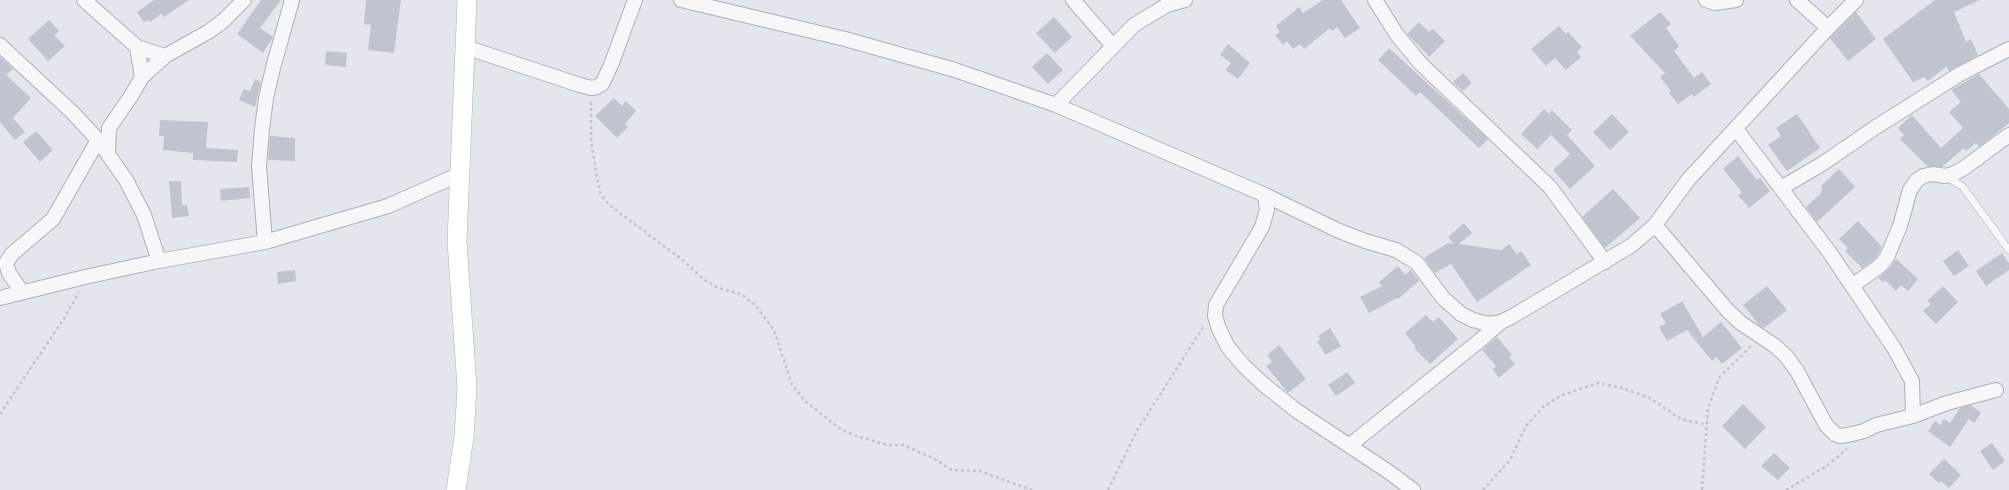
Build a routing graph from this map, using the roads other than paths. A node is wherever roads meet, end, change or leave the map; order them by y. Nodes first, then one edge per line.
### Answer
1 (84, 0) edge
2 (244, 0) edge
3 (292, 0) edge
4 (467, 0) edge
5 (635, 0) edge
6 (681, 0) edge
7 (1073, 0) edge
8 (1185, 0) edge
9 (1375, 0) edge
10 (1706, 0) edge
11 (1736, 0) edge
12 (1797, 0) edge
13 (1856, 0) edge
14 (1828, 28) junction
15 (0, 45) edge
16 (1113, 46) junction
17 (137, 47) junction
18 (465, 47) junction
19 (2009, 49) edge
20 (165, 56) junction
21 (142, 77) junction
22 (1056, 105) junction
23 (110, 128) junction
24 (1736, 129) junction
25 (2009, 135) edge
26 (95, 136) junction
27 (108, 155) junction
28 (460, 174) junction
29 (1945, 176) junction
30 (1781, 188) junction
31 (1265, 195) junction
32 (1654, 225) junction
33 (265, 242) junction
34 (2009, 250) edge
35 (159, 261) junction
36 (1605, 262) junction
37 (1852, 286) junction
38 (22, 292) junction
39 (0, 298) edge
40 (1501, 322) junction
41 (1996, 390) dead end
42 (1913, 416) junction
43 (1350, 445) junction
44 (456, 490) edge
45 (1413, 490) edge

1 - 17 street
2 - 20 street
3 - 33 street
4 - 18 main road
5 - 18 street
6 - 22 street
7 - 16 street
8 - 16 street
9 - 36 street
10 - 11 street
12 - 14 street
13 - 14 street
14 - 24 street
15 - 26 street
16 - 22 street
17 - 20 street
17 - 21 street
18 - 28 main road
19 - 30 street
20 - 21 street
21 - 23 street
22 - 31 street
23 - 26 street
23 - 27 street
24 - 30 street
24 - 32 street
25 - 29 street
26 - 27 street
26 - 38 street
27 - 35 street
28 - 33 street
28 - 44 main road
29 - 34 lane
29 - 37 street
30 - 37 street
31 - 40 street
31 - 43 street
32 - 36 street
32 - 42 street
33 - 35 street
35 - 38 street
36 - 40 street
37 - 42 street
38 - 39 street
40 - 43 street
41 - 42 street
43 - 45 street

